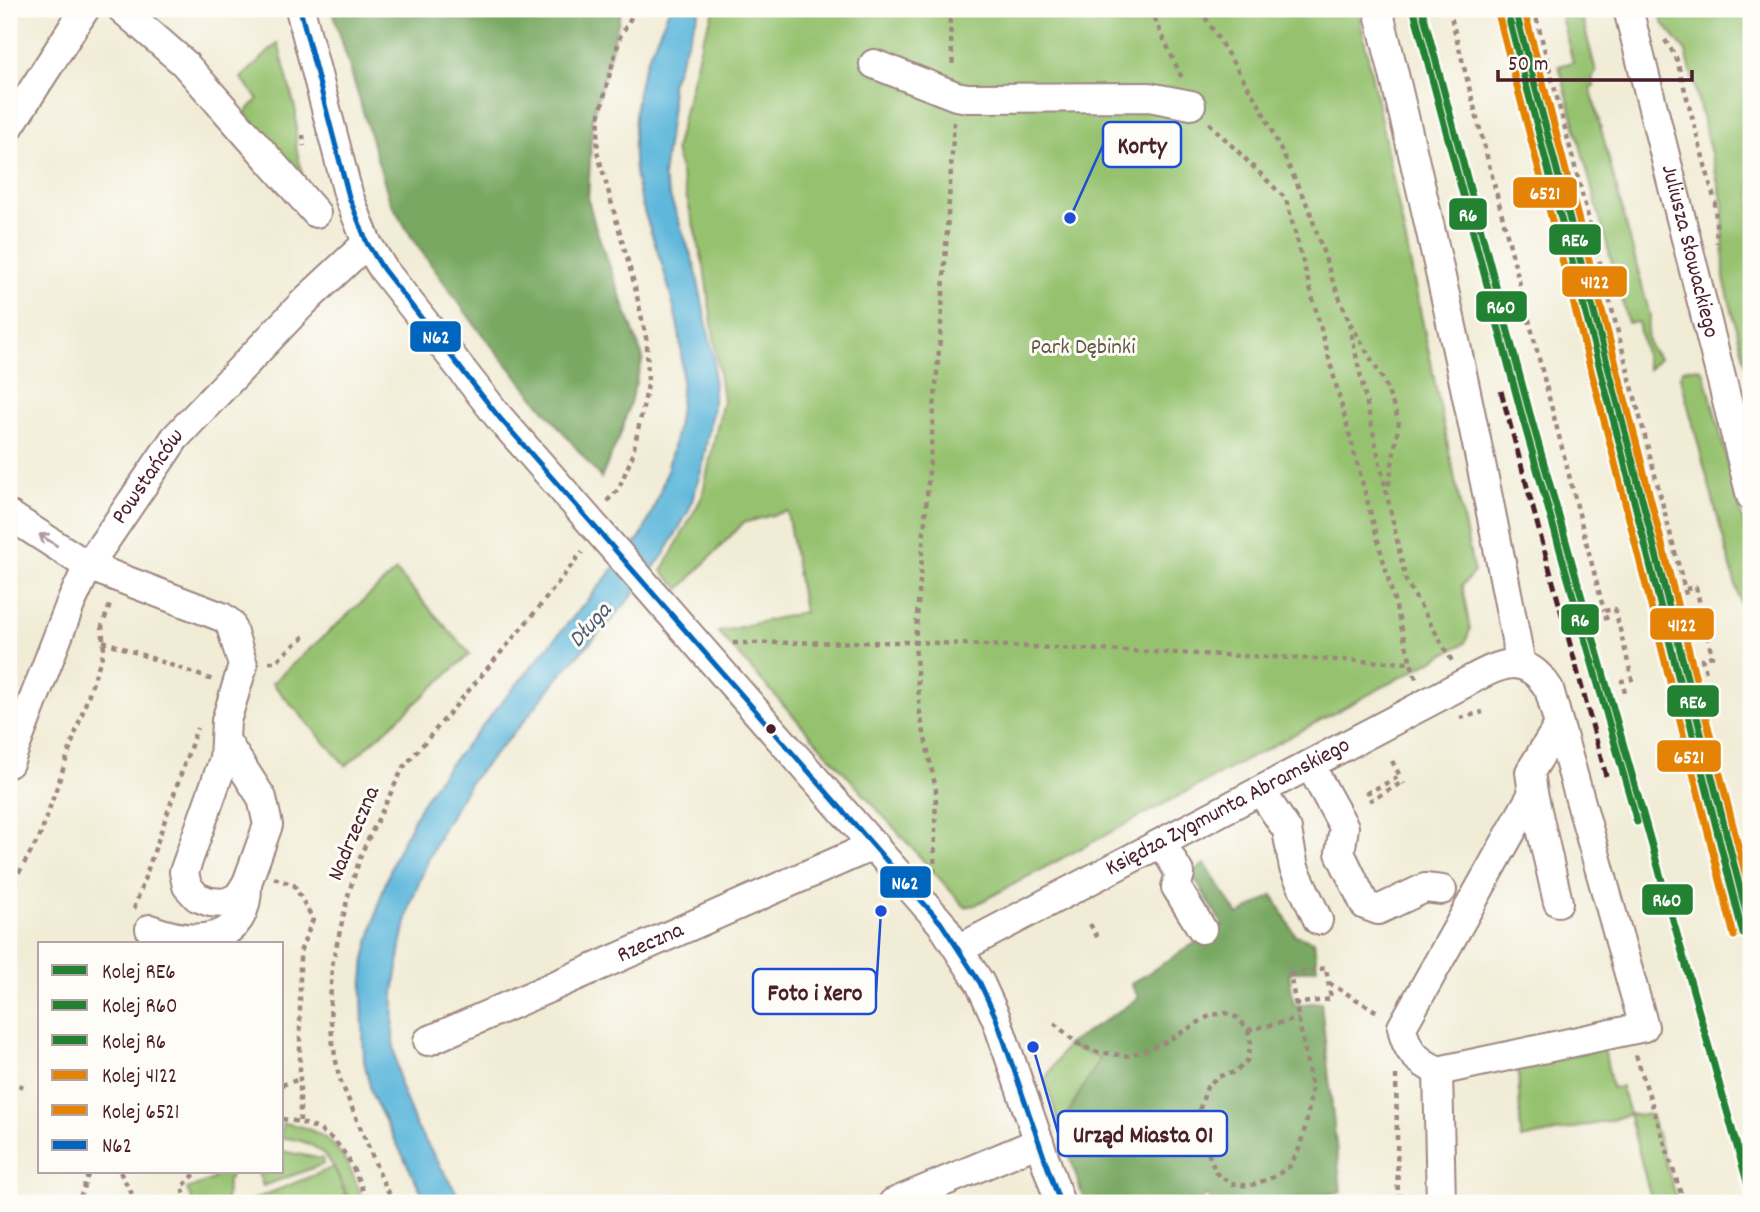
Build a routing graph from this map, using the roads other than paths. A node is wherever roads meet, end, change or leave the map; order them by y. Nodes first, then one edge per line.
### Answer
1 (85, 9) edge
2 (300, 9) edge
3 (1378, 9) edge
4 (1628, 9) edge
5 (136, 12) edge
6 (874, 64) dead end
7 (1191, 105) road end
8 (9, 127) edge
9 (316, 214) dead end
10 (367, 243) junction
11 (1751, 496) edge
12 (9, 515) edge
13 (88, 566) junction
14 (1510, 665) junction
15 (1559, 725) junction
16 (225, 740) junction
17 (9, 763) edge
18 (1310, 765) junction
19 (1261, 791) junction
20 (1532, 793) junction
21 (1162, 843) junction
22 (875, 845) junction
23 (249, 876) junction
24 (1442, 890) dead end
25 (1558, 902) dead end
26 (142, 920) road end
27 (1318, 920) dead end
28 (1202, 929) dead end
29 (959, 949) junction
30 (428, 1041) dead end
31 (1438, 1071) junction
32 (1040, 1142) junction
33 (893, 1203) edge
34 (1060, 1203) edge
35 (1441, 1203) edge

1 - 8 street
2 - 10 street
3 - 14 street
4 - 11 street, Juliusza Słowackiego
5 - 9 street
6 - 7 street
10 - 13 street, Powstańców
10 - 22 street
13 -> 12 street
13 - 16 street
13 - 17 street, Powstańców
14 - 15 street
14 - 18 street, Księdza Zygmunta Abramskiego
15 - 20 street
15 - 31 street
16 - 23 street
16 - 23 street
18 - 19 street, Księdza Zygmunta Abramskiego
18 - 24 street
19 - 21 street, Księdza Zygmunta Abramskiego
19 - 27 street
20 - 25 street
20 - 31 street
21 - 28 street
21 - 29 street, Księdza Zygmunta Abramskiego
22 - 29 street
22 - 30 street, Rzeczna
23 - 26 street
29 - 32 street
31 - 35 street
32 - 33 street
32 - 34 street

